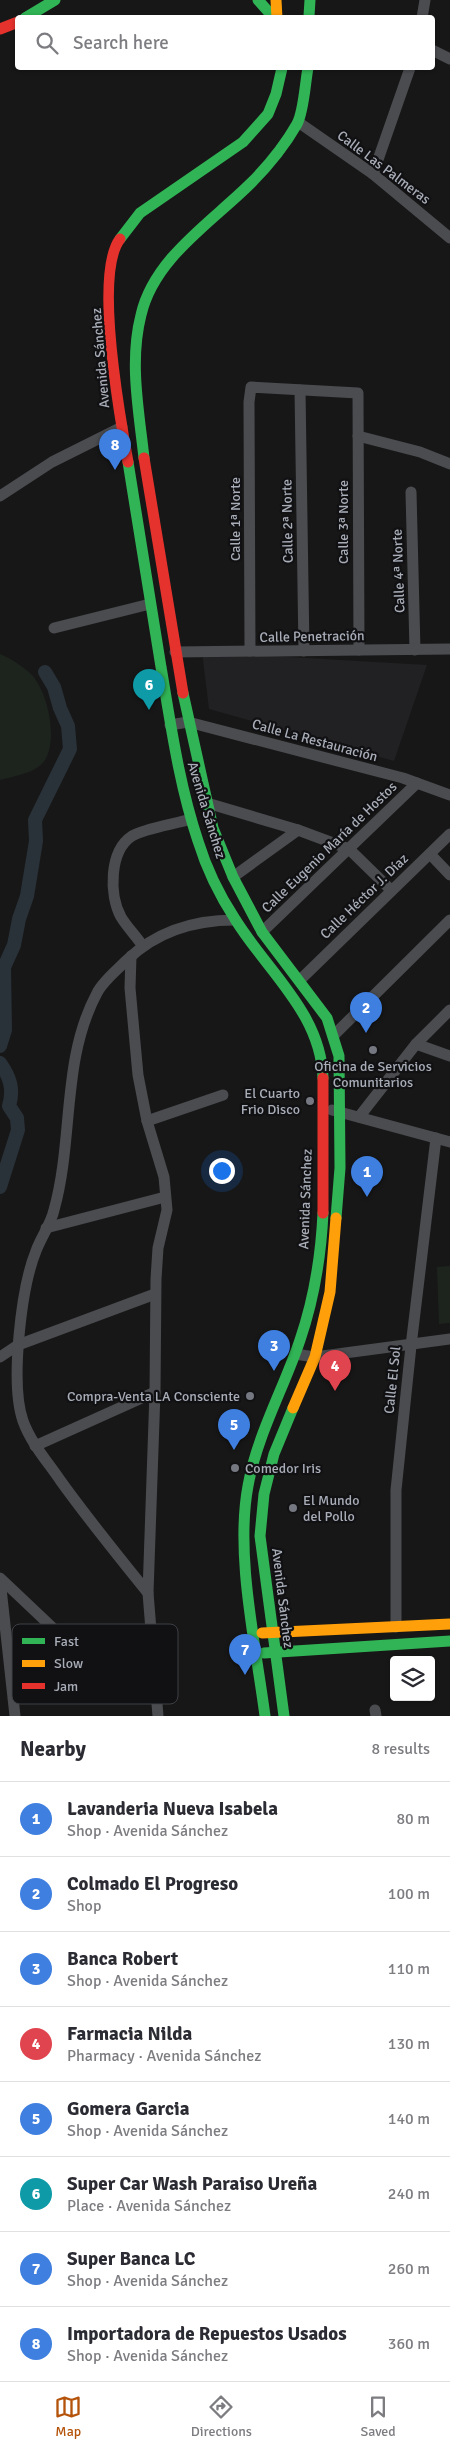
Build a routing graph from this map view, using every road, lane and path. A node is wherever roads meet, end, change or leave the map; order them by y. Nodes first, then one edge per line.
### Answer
1 (55, 0) edge
2 (258, 0) edge
3 (276, 0) edge
4 (304, 0) edge
5 (310, 0) edge
6 (424, 0) edge
7 (30, 15) edge
8 (273, 15) edge
9 (276, 15) edge
10 (308, 15) edge
11 (309, 15) edge
12 (422, 15) edge
13 (15, 23) edge
14 (0, 29) edge
15 (435, 52) edge
16 (450, 59) edge
17 (282, 70) edge
18 (308, 70) edge
19 (409, 70) edge
20 (298, 122) junction
21 (374, 174) junction
22 (450, 238) edge
23 (300, 390) junction
24 (122, 427) junction
25 (358, 436) junction
26 (450, 464) edge
27 (410, 492) dead end
28 (0, 496) edge
29 (150, 604) junction
30 (54, 628) dead end
31 (450, 649) edge
32 (359, 650) junction
33 (415, 650) junction
34 (250, 651) junction
35 (304, 651) junction
36 (175, 652) junction
37 (188, 722) junction
38 (170, 725) junction
39 (417, 783) junction
40 (450, 795) edge
41 (207, 803) junction
42 (191, 819) junction
43 (298, 830) junction
44 (450, 834) edge
45 (349, 849) junction
46 (430, 854) junction
47 (450, 875) edge
48 (233, 877) junction
49 (391, 890) junction
50 (235, 920) junction
51 (450, 920) edge
52 (262, 932) junction
53 (142, 945) junction
54 (131, 956) junction
55 (300, 980) junction
56 (450, 1010) edge
57 (333, 1036) junction
58 (416, 1044) junction
59 (450, 1056) edge
60 (223, 1095) dead end
61 (323, 1110) junction
62 (340, 1111) junction
63 (359, 1117) junction
64 (147, 1121) junction
65 (436, 1138) junction
66 (450, 1142) edge
67 (166, 1197) junction
68 (46, 1228) junction
69 (155, 1294) junction
70 (450, 1339) edge
71 (18, 1345) junction
72 (411, 1346) junction
73 (296, 1354) junction
74 (0, 1357) edge
75 (315, 1357) junction
76 (155, 1392) junction
77 (35, 1446) junction
78 (0, 1578) edge
79 (148, 1593) junction
80 (49, 1624) edge
81 (150, 1624) edge
82 (450, 1624) edge
83 (396, 1627) junction
84 (272, 1633) junction
85 (253, 1634) junction
86 (450, 1641) edge
87 (274, 1651) junction
88 (257, 1654) junction
89 (12, 1688) edge
90 (265, 1716) edge
91 (284, 1716) edge

1 - 7 street
2 - 8 street
3 - 9 street
4 - 10 street
5 - 11 street
6 - 12 street
13 - 14 street
15 - 16 street
17 - 24 street, Avenida Sánchez
18 - 20 street, Avenida Sánchez
19 - 21 street
20 - 21 street, Calle Las Palmeras
20 - 36 street, Avenida Sánchez
21 - 22 street, Calle Las Palmeras
23 - 25 street, Calle 3ª Norte
23 - 34 street, Calle 1ª Norte
23 - 35 street, Calle 2ª Norte
24 - 28 street
24 - 29 street, Avenida Sánchez
25 - 26 street
25 - 32 street, Calle 3ª Norte
27 - 33 street, Calle 4ª Norte
29 - 30 street
29 - 38 street, Avenida Sánchez
31 - 33 street, Calle Penetración
32 - 33 street, Calle Penetración
32 - 35 street, Calle Penetración
34 - 35 street, Calle Penetración
34 - 36 street, Calle Penetración
36 - 37 street, Avenida Sánchez
37 - 38 street, Calle La Restauración
37 - 39 street, Calle La Restauración
37 - 41 street, Avenida Sánchez
38 - 42 street, Avenida Sánchez
39 - 40 street, Calle La Restauración
39 - 45 street, Calle Eugenio María de Hostos
41 - 43 street
41 - 48 street, Avenida Sánchez
42 - 50 street, Avenida Sánchez
42 - 53 street
43 - 45 street
43 - 48 street
44 - 46 street, Calle Héctor J. Díaz
45 - 49 street
45 - 52 street, Calle Eugenio María de Hostos
46 - 47 street
46 - 49 street, Calle Héctor J. Díaz
48 - 52 street, Avenida Sánchez
49 - 55 street, Calle Héctor J. Díaz
50 - 53 street
50 - 61 street, Avenida Sánchez
51 - 57 street
52 - 55 street, Avenida Sánchez
53 - 54 street
54 - 64 street
54 - 68 street
55 - 57 street, Avenida Sánchez
56 - 58 street
57 - 62 street, Avenida Sánchez
58 - 59 street
58 - 63 street
60 - 64 street
61 - 62 street
61 - 73 street, Avenida Sánchez
62 - 63 street
62 - 75 street, Avenida Sánchez
63 - 65 street
64 - 67 street
65 - 66 street
65 - 72 street, Calle El Sol
67 - 68 street
67 - 69 street
68 - 71 street
69 - 71 street
69 - 76 street
70 - 72 street
71 - 74 street
71 - 77 street
72 - 75 street
72 - 83 street, Calle El Sol
73 - 75 street
73 - 85 street, Avenida Sánchez
75 - 84 street, Avenida Sánchez
76 - 77 street
76 - 79 street
77 - 79 street
78 - 80 street
78 - 89 street
79 - 81 street
82 - 83 street
83 - 84 street
84 - 85 street
84 - 87 street, Avenida Sánchez
85 - 88 street, Avenida Sánchez
86 - 87 street
87 - 88 street
87 - 91 street, Avenida Sánchez
88 - 90 street, Avenida Sánchez

